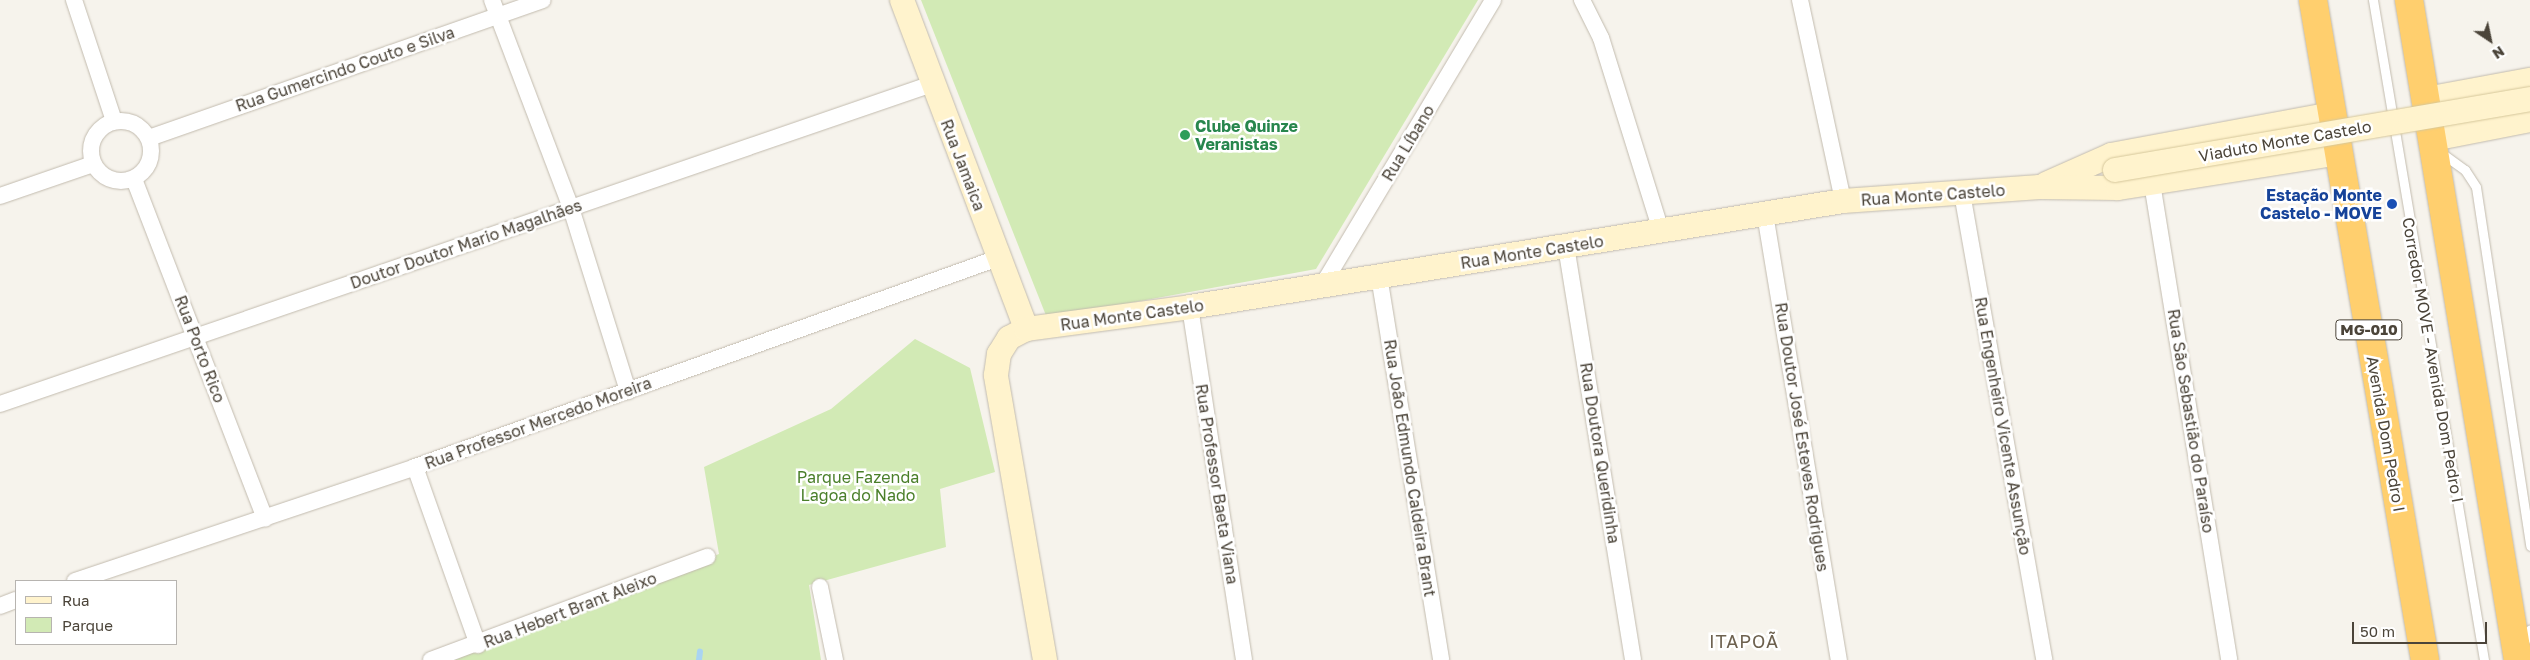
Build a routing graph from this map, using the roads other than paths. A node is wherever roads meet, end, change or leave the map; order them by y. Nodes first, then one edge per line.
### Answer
1 (74, 0) edge
2 (492, 0) edge
3 (542, 0) edge
4 (902, 0) edge
5 (1493, 0) edge
6 (1582, 0) edge
7 (1800, 0) edge
8 (2313, 0) edge
9 (2373, 0) edge
10 (2409, 0) edge
11 (498, 16) junction
12 (2530, 80) edge
13 (932, 84) junction
14 (2530, 98) edge
15 (2426, 99) junction
16 (2333, 114) junction
17 (2530, 120) edge
18 (114, 121) junction
19 (149, 138) junction
20 (2434, 144) junction
21 (2339, 153) junction
22 (93, 164) junction
23 (134, 179) junction
24 (2152, 183) junction
25 (2040, 187) junction
26 (1962, 192) junction
27 (0, 196) edge
28 (1843, 201) junction
29 (571, 208) junction
30 (1765, 214) junction
31 (1661, 231) junction
32 (1566, 246) junction
33 (998, 258) junction
34 (1379, 276) junction
35 (1322, 286) junction
36 (1190, 307) junction
37 (1026, 329) junction
38 (196, 337) junction
39 (628, 391) junction
40 (0, 404) edge
41 (415, 467) junction
42 (265, 519) junction
43 (2530, 546) edge
44 (707, 557) dead end
45 (77, 580) edge
46 (820, 587) dead end
47 (15, 600) edge
48 (0, 606) edge
49 (2530, 629) edge
50 (478, 645) junction
51 (2518, 658) edge
52 (432, 660) edge
53 (835, 660) edge
54 (1045, 660) edge
55 (1244, 660) edge
56 (1441, 660) edge
57 (1633, 660) edge
58 (1839, 660) edge
59 (2044, 660) edge
60 (2229, 660) edge
61 (2425, 660) edge
62 (2484, 660) edge

1 - 18 street
2 - 11 street
3 - 11 street, Rua Gumercindo Couto e Silva
4 - 13 street, Rua Jamaica
5 - 35 street, Rua Líbano
6 - 31 street
7 - 28 street
8 - 16 highway, Avenida Dom Pedro I / MG-010
9 - 62 lane, Corredor MOVE - Avenida Dom Pedro I
10 - 15 highway
11 - 19 street, Rua Gumercindo Couto e Silva
11 - 29 street
12 - 15 street
13 - 29 street, Doutor Doutor Mario Magalhães
13 - 33 street, Rua Jamaica
14 - 25 street, Viaduto Monte Castelo, bridge
15 - 20 highway
16 - 21 highway, Avenida Dom Pedro I / MG-010
16 - 25 street, Rua Monte Castelo
17 - 20 street
18 - 19 street
18 - 22 street
19 - 23 street
20 - 43 lane
20 - 51 highway
21 - 24 street, Rua Monte Castelo
21 - 61 highway, Avenida Dom Pedro I / MG-010
22 - 23 street
22 - 27 street
23 - 38 street, Rua Porto Rico
24 - 25 street, Rua Monte Castelo
24 - 60 street, Rua São Sebastião do Paraíso
25 - 26 street, Rua Monte Castelo
26 - 28 street, Rua Monte Castelo
26 - 59 street, Rua Engenheiro Vicente Assunção
28 - 30 street, Rua Monte Castelo
29 - 38 street, Doutor Doutor Mario Magalhães
29 - 39 street
30 - 31 street, Rua Monte Castelo
30 - 58 street, Rua Doutor José Esteves Rodrigues
31 - 32 street, Rua Monte Castelo
32 - 34 street, Rua Monte Castelo
32 - 57 street, Rua Doutora Queridinha
33 - 37 street, Rua Jamaica
33 - 39 street, Rua Professor Mercedo Moreira
34 - 35 street, Rua Monte Castelo
34 - 56 street, Rua João Edmundo Caldeira Brant
35 - 36 street, Rua Monte Castelo
36 - 37 street, Rua Monte Castelo
36 - 55 street, Rua Professor Baeta Viana
37 - 54 street
38 - 40 street, Doutor Doutor Mario Magalhães
38 - 42 street, Rua Porto Rico
39 - 41 street, Rua Professor Mercedo Moreira
41 - 42 street, Rua Professor Mercedo Moreira
41 - 50 street
42 - 45 street, Rua Professor Mercedo Moreira
44 - 50 street, Rua Hebert Brant Aleixo
46 - 53 street
47 - 48 street
49 - 51 lane
50 - 52 street, Rua Hebert Brant Aleixo

